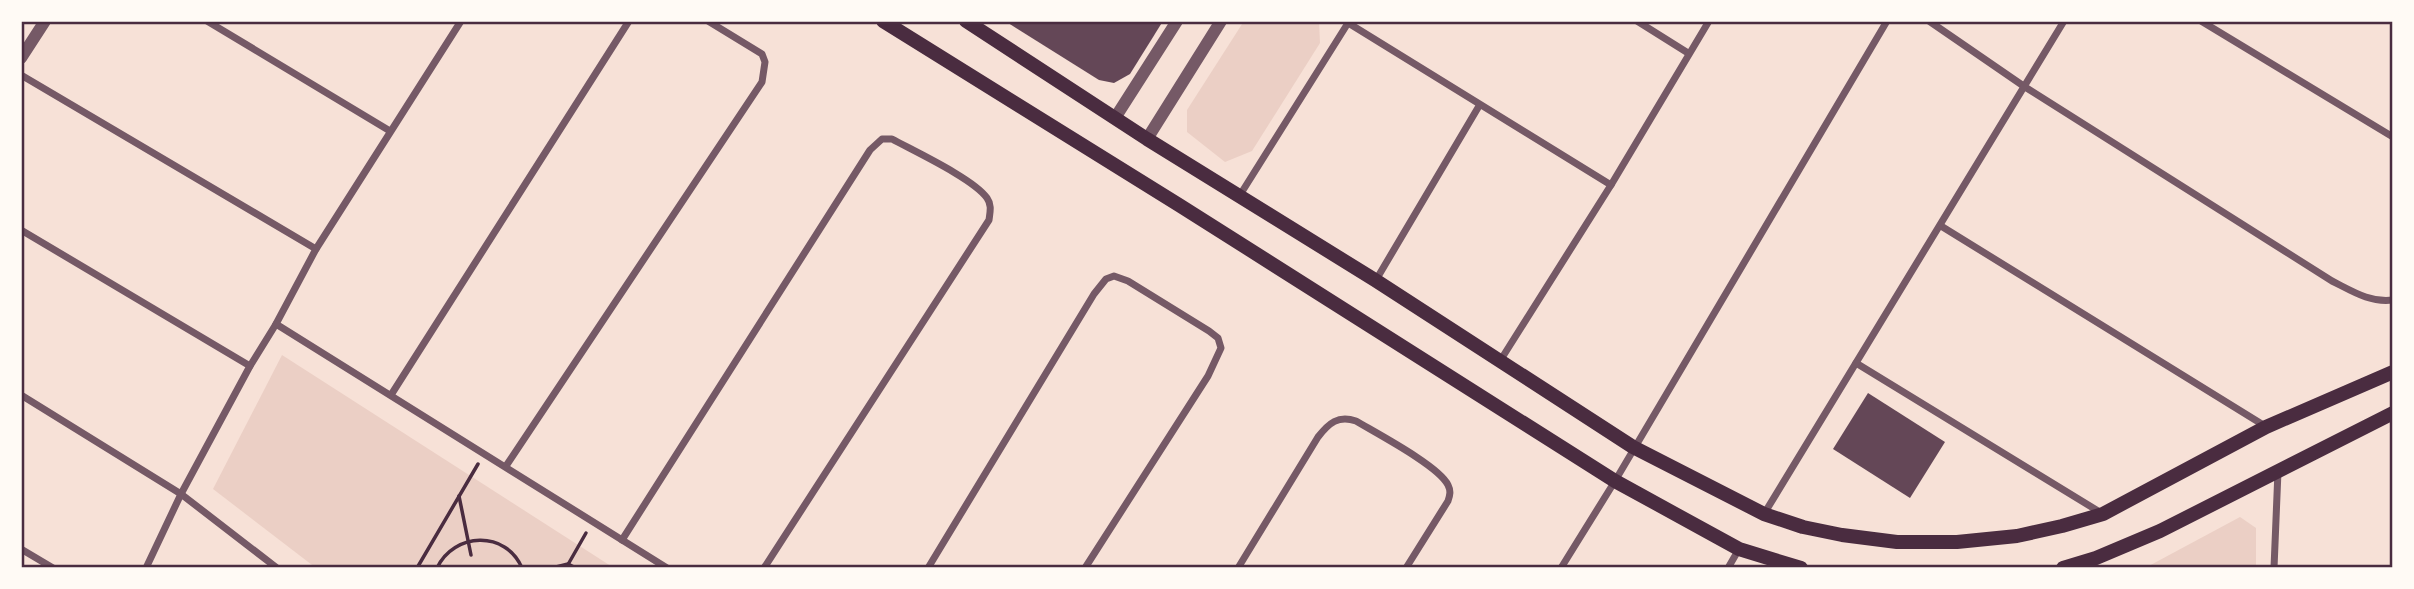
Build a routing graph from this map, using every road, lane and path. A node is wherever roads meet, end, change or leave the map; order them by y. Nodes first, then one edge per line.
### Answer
1 (45, 21) edge
2 (207, 21) edge
3 (461, 21) edge
4 (629, 21) edge
5 (708, 21) edge
6 (883, 21) edge
7 (966, 21) edge
8 (1177, 21) edge
9 (1221, 21) edge
10 (1637, 21) edge
11 (1709, 21) edge
12 (1886, 21) edge
13 (1929, 21) edge
14 (2064, 21) edge
15 (2201, 21) edge
16 (1346, 22) edge
17 (1688, 52) junction
18 (21, 58) edge
19 (21, 75) edge
20 (2025, 87) junction
21 (1479, 106) junction
22 (1115, 118) junction
23 (390, 131) junction
24 (2393, 137) edge
25 (1147, 139) junction
26 (1611, 186) junction
27 (1240, 195) junction
28 (1941, 226) junction
29 (21, 230) edge
30 (316, 249) junction
31 (1375, 280) junction
32 (2393, 300) edge
33 (276, 324) junction
34 (1500, 362) junction
35 (1856, 363) junction
36 (250, 366) junction
37 (2393, 372) edge
38 (21, 395) edge
39 (391, 396) junction
40 (2393, 413) edge
41 (2266, 427) junction
42 (1633, 447) junction
43 (484, 453) junction
44 (506, 466) junction
45 (2278, 470) junction
46 (1615, 481) junction
47 (181, 494) junction
48 (459, 496) junction
49 (1764, 514) junction
50 (2103, 514) junction
51 (593, 522) junction
52 (469, 540) junction
53 (622, 540) junction
54 (21, 549) edge
55 (1739, 549) junction
56 (471, 555) dead end
57 (567, 566) edge
58 (53, 568) edge
59 (146, 568) edge
60 (277, 568) edge
61 (417, 568) edge
62 (437, 568) edge
63 (522, 568) edge
64 (552, 568) edge
65 (576, 568) edge
66 (667, 568) edge
67 (764, 568) edge
68 (928, 568) edge
69 (1085, 568) edge
70 (1238, 568) edge
71 (1406, 568) edge
72 (1561, 568) edge
73 (1728, 568) edge
74 (1801, 568) edge
75 (2063, 568) edge
76 (2274, 568) edge

1 - 18 street
2 - 23 street
3 - 23 street
4 - 39 street
5 - 44 street
6 - 46 main road
7 - 22 main road
8 - 22 street
9 - 25 street
10 - 17 street
11 - 17 street
12 - 42 street
13 - 20 street
14 - 20 street
15 - 24 street
16 - 21 street
16 - 27 street
17 - 26 street
19 - 30 street
20 - 28 street
20 - 32 street
21 - 26 street
21 - 31 street
22 - 25 main road
23 - 30 street
25 - 27 main road
26 - 34 street
27 - 31 main road
28 - 35 street
28 - 41 street
29 - 36 street
30 - 33 street
31 - 34 main road
33 - 36 street
33 - 39 street
34 - 42 main road
35 - 49 street
35 - 50 street
36 - 47 street
37 - 41 main road
38 - 47 street
39 - 43 street
40 - 45 main road
41 - 50 main road
42 - 46 street
42 - 49 main road
43 - 44 street
43 - 48 path
44 - 51 street
45 - 75 main road
45 - 76 street
46 - 55 main road
46 - 72 street
47 - 59 street
47 - 60 street
48 - 52 path
48 - 61 path
49 - 50 main road
51 - 53 street
51 - 57 path
52 - 56 path
52 - 62 path
52 - 63 path
53 - 66 street
53 - 67 street
54 - 58 street
55 - 73 street
55 - 74 main road
57 - 64 path
57 - 65 path
68 - 69 street
70 - 71 street

